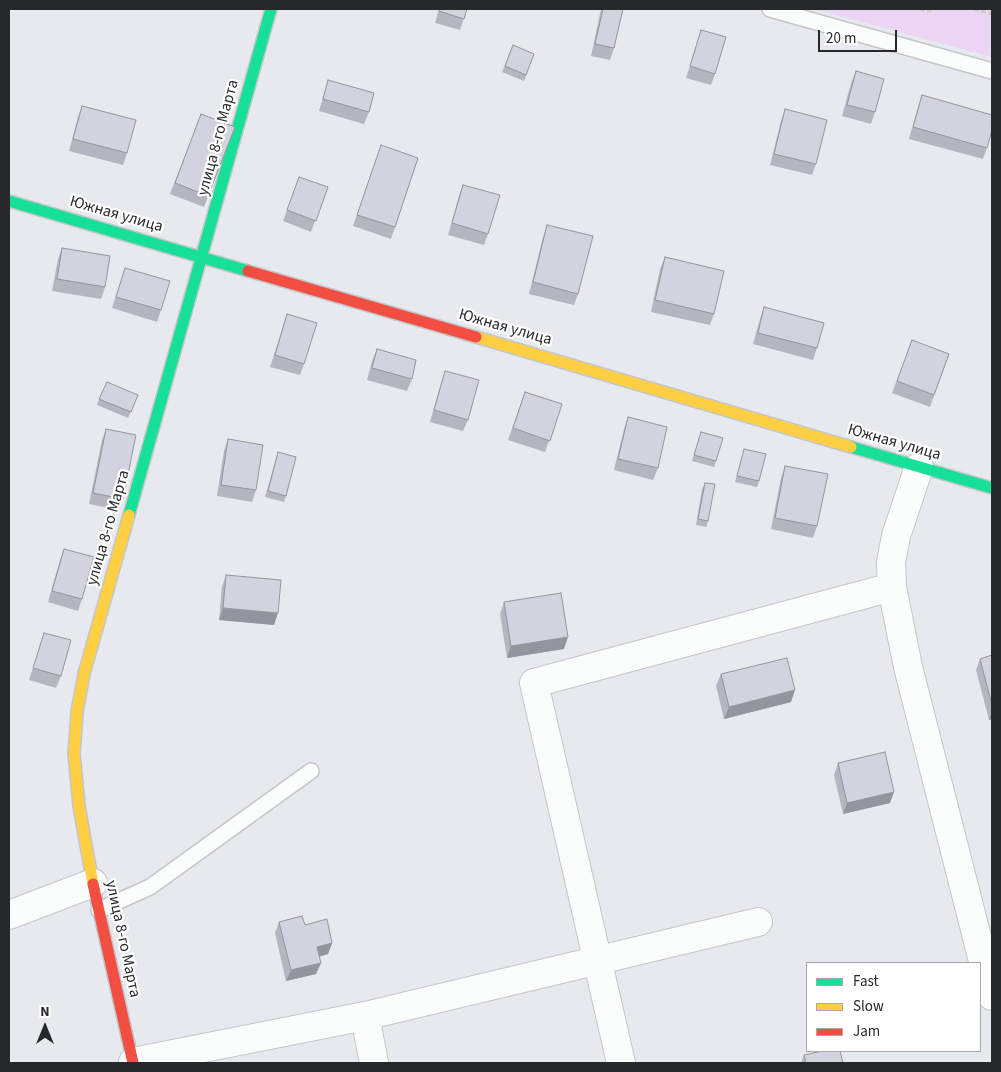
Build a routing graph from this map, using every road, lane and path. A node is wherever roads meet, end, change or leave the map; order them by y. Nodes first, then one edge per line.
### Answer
1 (271, 9) edge
2 (770, 9) edge
3 (920, 9) edge
4 (936, 9) edge
5 (974, 9) edge
6 (992, 14) edge
7 (992, 70) edge
8 (9, 201) edge
9 (203, 256) junction
10 (919, 467) junction
11 (992, 488) edge
12 (892, 587) junction
13 (311, 771) dead end
14 (93, 883) junction
15 (99, 910) junction
16 (9, 915) edge
17 (758, 922) dead end
18 (597, 960) junction
19 (992, 996) edge
20 (364, 1016) junction
21 (133, 1063) edge
22 (374, 1063) edge
23 (621, 1063) edge

1 - 9 street, улица 8-го Марта
2 - 7 lane
3 - 4 path
5 - 6 path
8 - 9 street, Южная улица
9 - 10 street, Южная улица
9 - 14 street, улица 8-го Марта
10 - 11 street, Южная улица
10 - 12 street
12 - 18 street
12 - 19 street
13 - 15 lane
14 - 15 street, улица 8-го Марта
14 - 16 street
15 - 21 street, улица 8-го Марта
17 - 18 street
18 - 20 street
18 - 23 street
20 - 21 street
20 - 22 street

